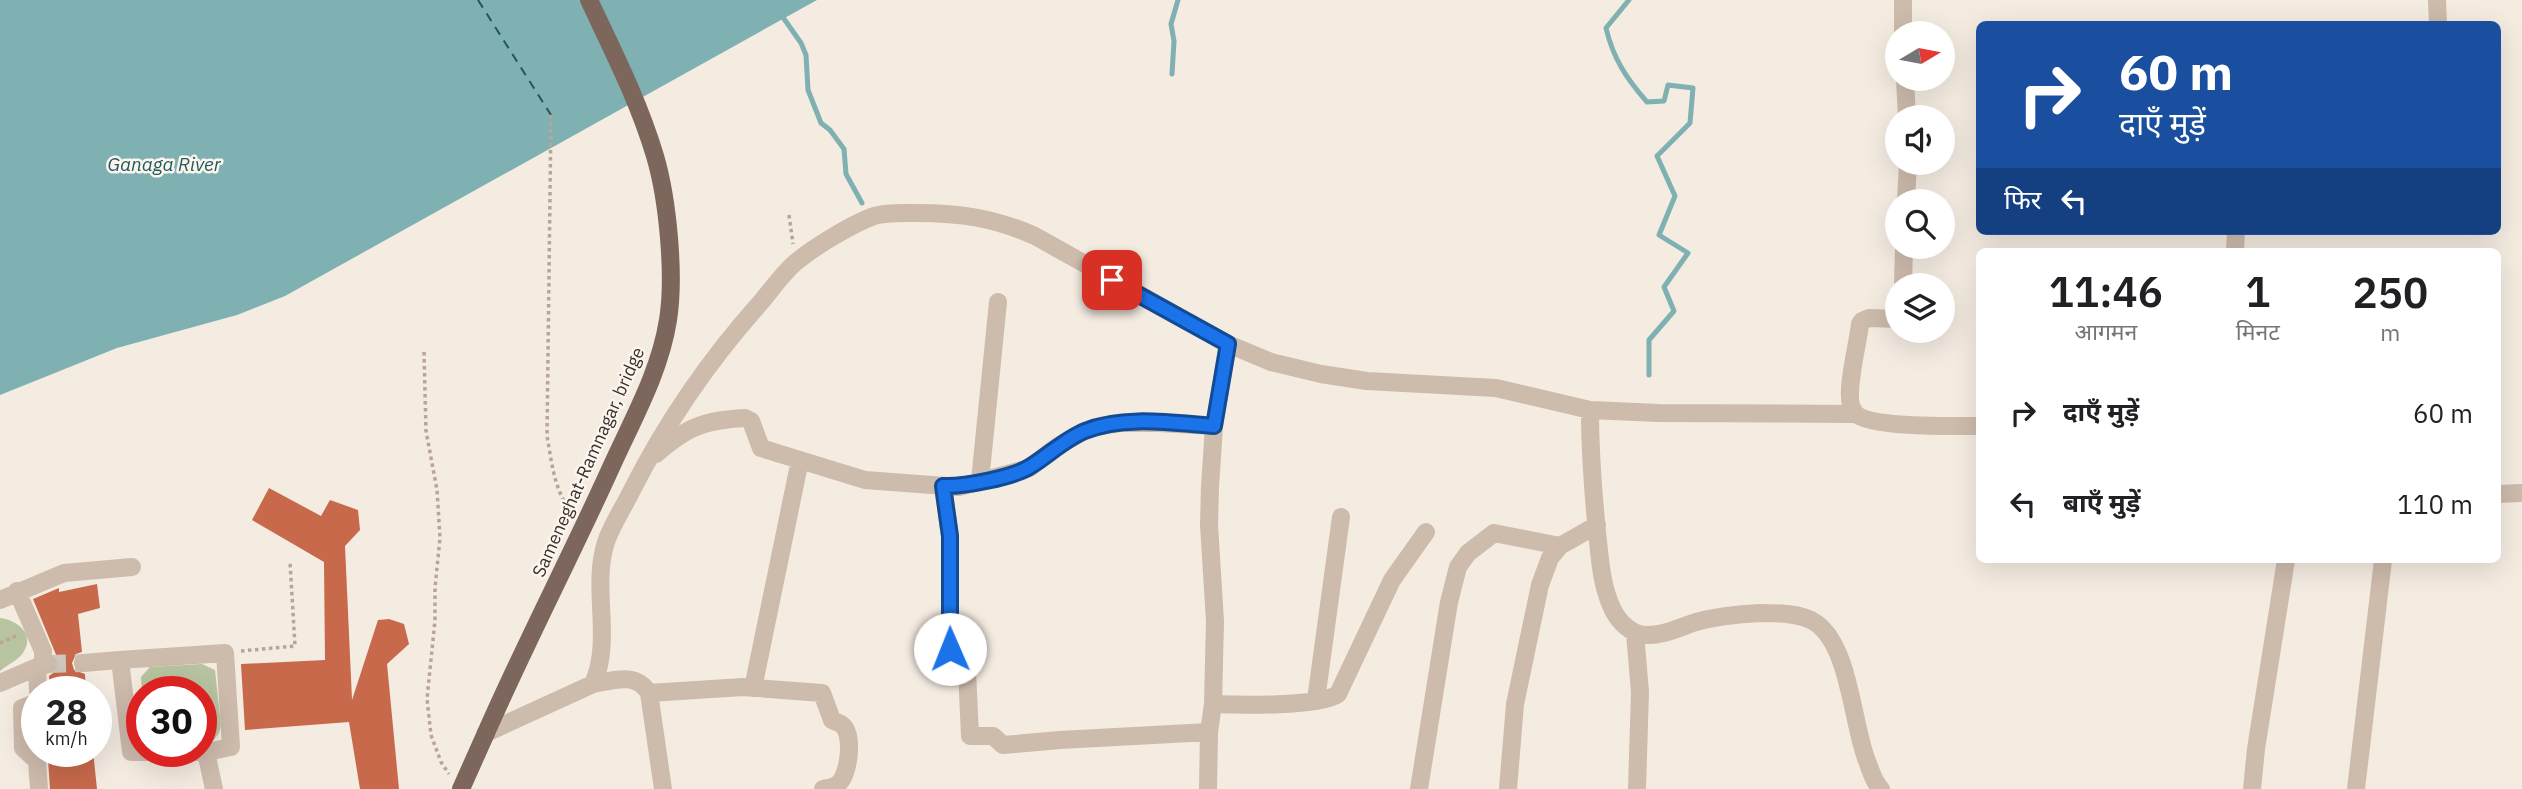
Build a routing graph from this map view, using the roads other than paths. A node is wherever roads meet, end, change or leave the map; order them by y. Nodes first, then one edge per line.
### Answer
1 (589, 0) edge
2 (1903, 0) edge
3 (2437, 0) edge
4 (1903, 21) edge
5 (2438, 21) edge
6 (998, 302) dead end
7 (1885, 319) edge
8 (1228, 344) junction
9 (1590, 410) junction
10 (1856, 414) junction
11 (1214, 426) junction
12 (1976, 426) edge
13 (800, 460) junction
14 (647, 461) junction
15 (980, 481) junction
16 (943, 486) junction
17 (2522, 493) edge
18 (2501, 494) edge
19 (1341, 517) dead end
20 (1597, 525) junction
21 (1426, 532) dead end
22 (1560, 546) junction
23 (2286, 563) edge
24 (2383, 563) edge
25 (132, 568) dead end
26 (17, 591) junction
27 (0, 600) edge
28 (1635, 633) junction
29 (120, 660) junction
30 (83, 663) tunnel mouth
31 (43, 666) junction
32 (41, 676) edge
33 (0, 683) edge
34 (593, 684) junction
35 (753, 688) junction
36 (649, 693) junction
37 (1316, 700) junction
38 (1213, 704) junction
39 (126, 710) edge
40 (1209, 732) junction
41 (486, 733) junction
42 (217, 750) edge
43 (37, 767) edge
44 (209, 767) edge
45 (457, 785) edge
46 (833, 788) edge
47 (39, 789) edge
48 (214, 789) edge
49 (663, 789) edge
50 (1208, 789) edge
51 (1419, 789) edge
52 (1508, 789) edge
53 (1637, 789) edge
54 (1881, 789) edge
55 (2252, 789) edge
56 (2356, 789) edge

1 - 41 main road, Sameneghat-Ramnagar, bridge, bridge
2 - 4 street
3 - 5 street
6 - 15 street
7 - 10 street
8 - 9 street
8 - 11 street
8 - 14 street
9 - 10 street
9 - 20 street
10 - 12 street
11 - 15 street
11 - 38 street
13 - 14 street
13 - 16 street
13 - 35 street
14 - 34 street
15 - 16 street
16 - 40 street
17 - 18 street
19 - 37 street
20 - 22 street
20 - 28 street
21 - 37 street
22 - 51 street
22 - 52 street
23 - 55 street
24 - 56 street
25 - 26 street
26 - 27 street
26 - 31 street
28 - 53 street
28 - 54 street
29 - 30 street
29 - 39 street
29 - 42 street
31 - 32 street
31 - 33 street
34 - 36 street
34 - 41 street
35 - 36 street
35 - 46 street
36 - 49 street
37 - 38 street
38 - 40 street
40 - 50 street
41 - 45 main road, Sameneghat-Ramnagar, bridge
43 - 47 street
44 - 48 street

